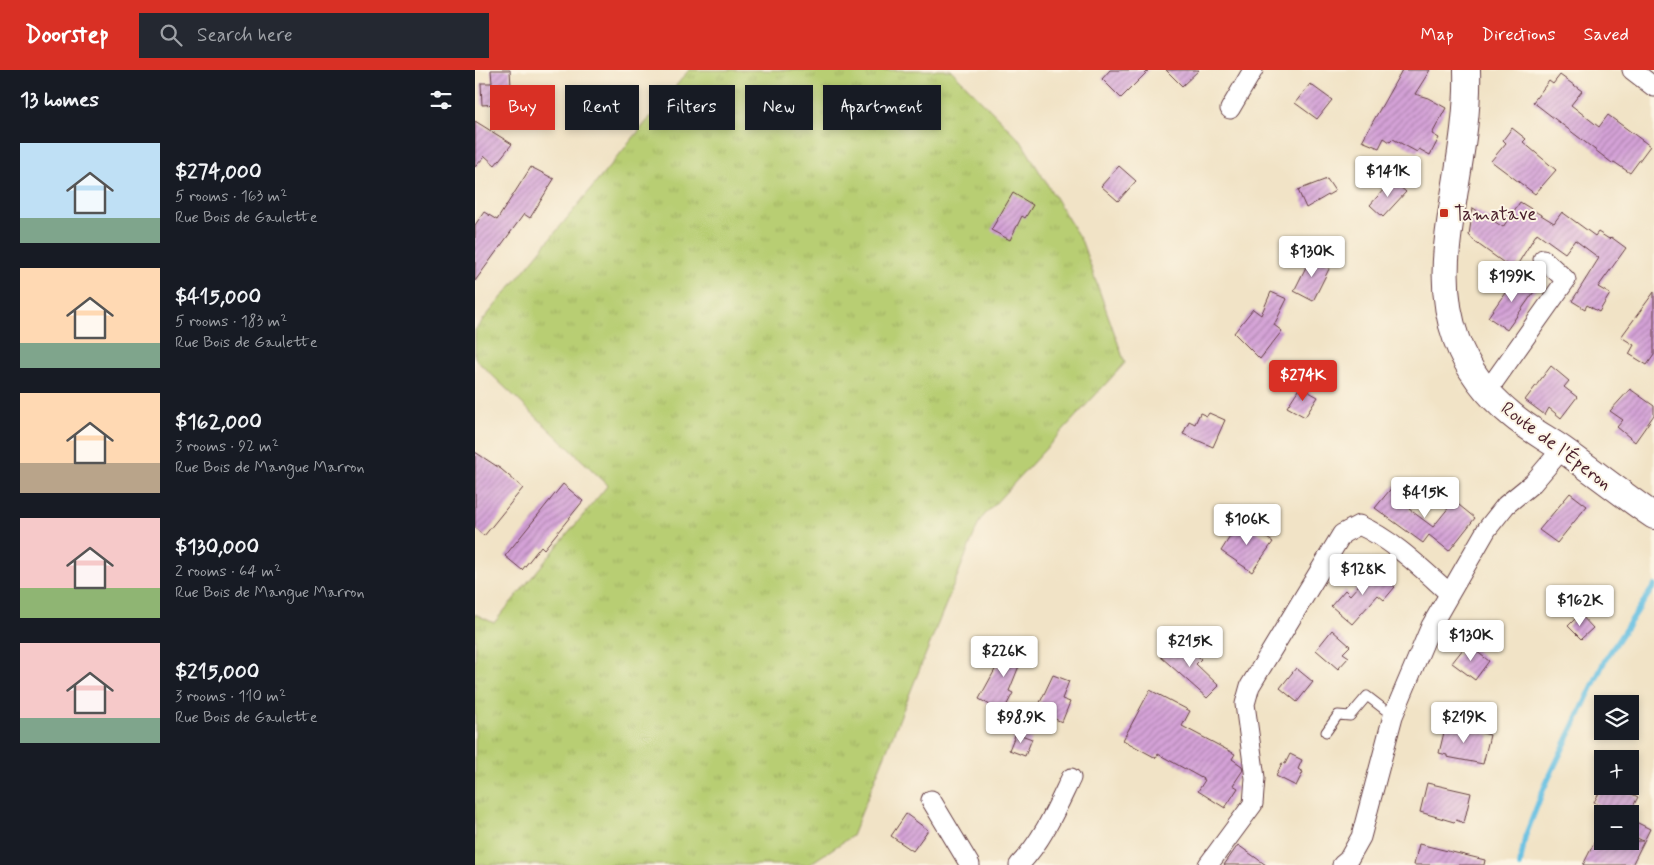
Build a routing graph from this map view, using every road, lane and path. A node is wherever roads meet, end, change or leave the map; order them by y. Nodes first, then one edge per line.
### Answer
1 (1253, 70) edge
2 (1467, 70) edge
3 (1632, 70) edge
4 (1654, 87) edge
5 (1230, 109) dead end
6 (1543, 259) dead end
7 (1488, 390) junction
8 (1563, 449) junction
9 (1654, 516) edge
10 (1449, 593) junction
11 (1393, 716) junction
12 (1326, 732) dead end
13 (1071, 778) dead end
14 (931, 800) dead end
15 (970, 865) edge
16 (1019, 865) edge
17 (1209, 865) edge
18 (1342, 865) edge

1 - 5 street
2 - 7 main road, Route de l'Éperon
3 - 4 street
6 - 7 street
7 - 8 main road, Route de l'Éperon
8 - 9 main road, Route de l'Éperon
8 - 10 street
10 - 11 street
10 - 17 street
11 - 12 lane
11 - 18 street
13 - 16 street
14 - 15 street

